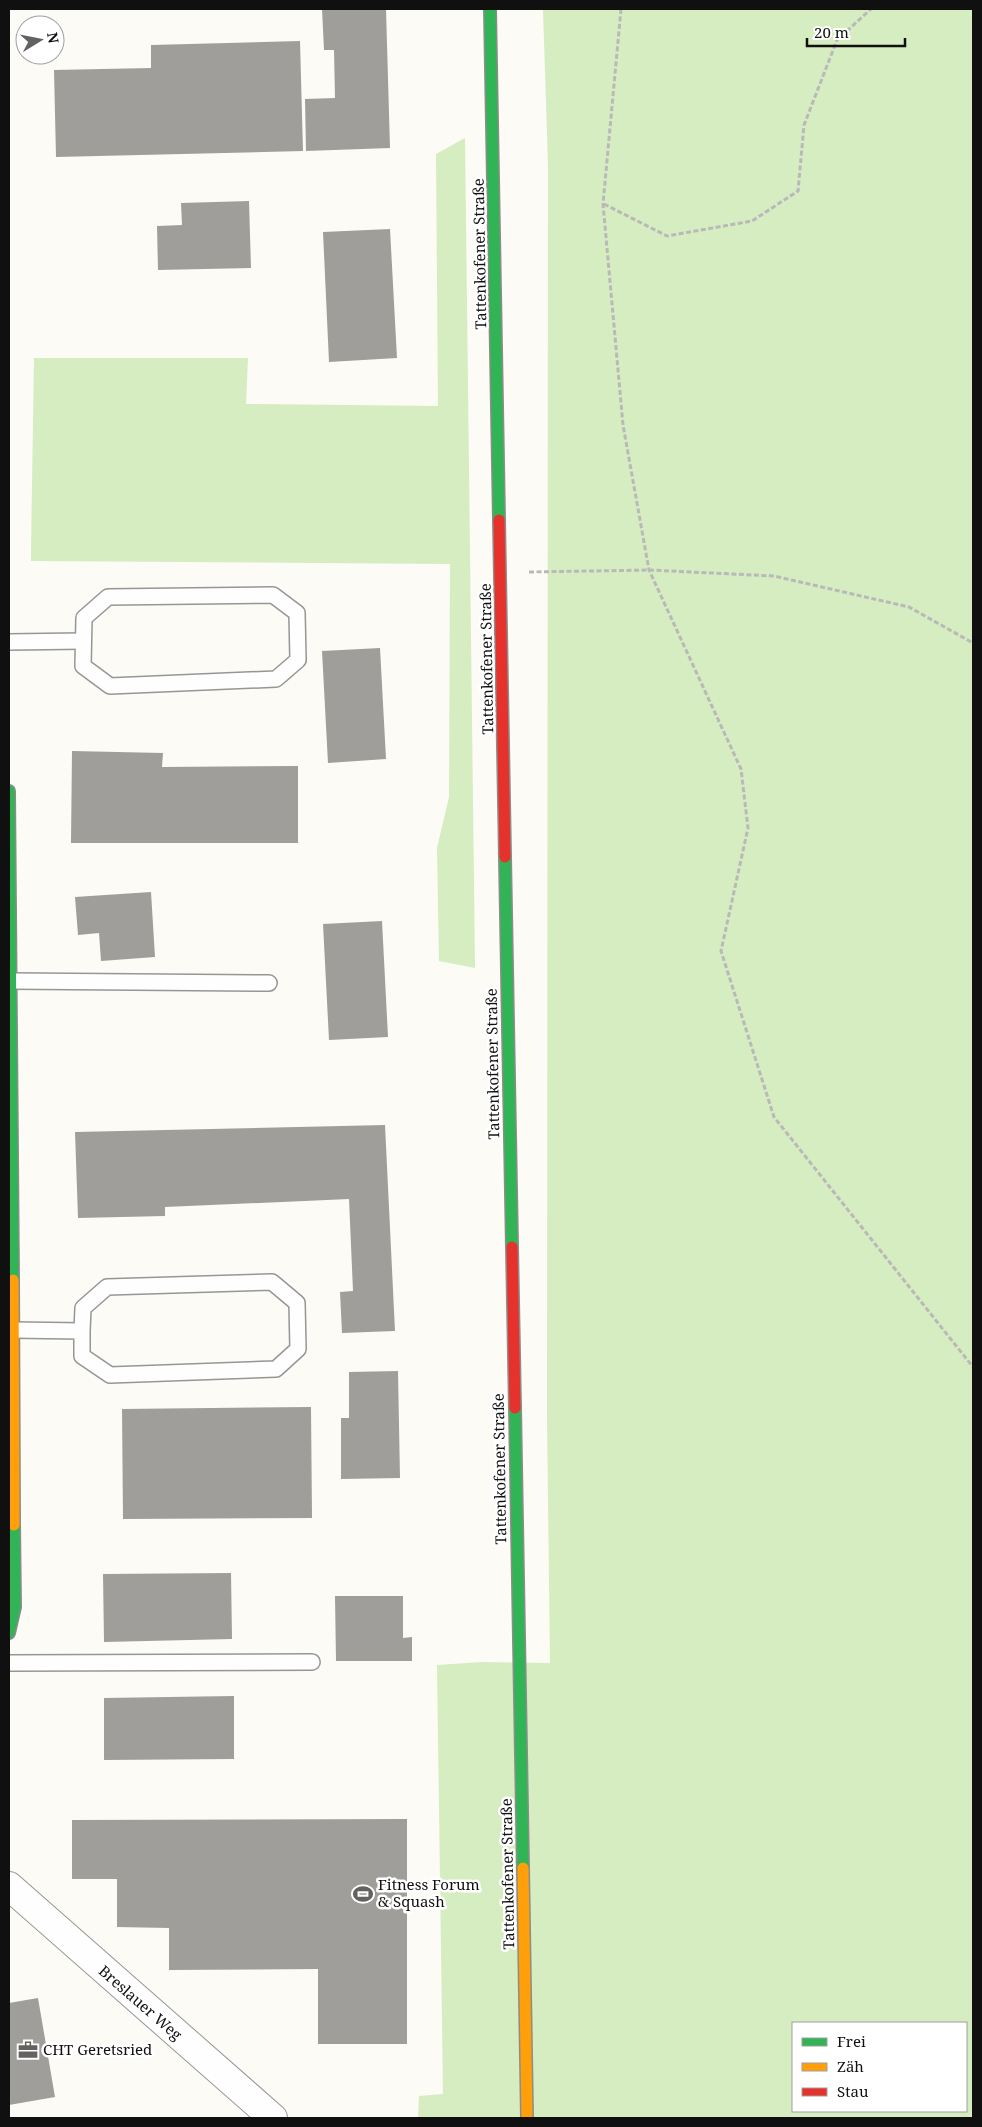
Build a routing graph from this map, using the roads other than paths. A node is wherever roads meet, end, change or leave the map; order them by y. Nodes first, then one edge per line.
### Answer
1 (490, 9) edge
2 (83, 641) junction
3 (9, 642) edge
4 (9, 791) edge
5 (10, 981) junction
6 (268, 983) dead end
7 (13, 1330) junction
8 (82, 1331) junction
9 (9, 1633) edge
10 (312, 1662) dead end
11 (9, 1663) edge
12 (9, 1886) edge
13 (273, 2118) edge
14 (528, 2118) edge

1 - 14 main road, Tattenkofener Straße
2 - 2 lane
2 - 3 lane
4 - 5 main road
5 - 6 lane
5 - 7 main road
7 - 8 lane
7 - 9 main road
8 - 8 lane
10 - 11 lane
12 - 13 street, Breslauer Weg

